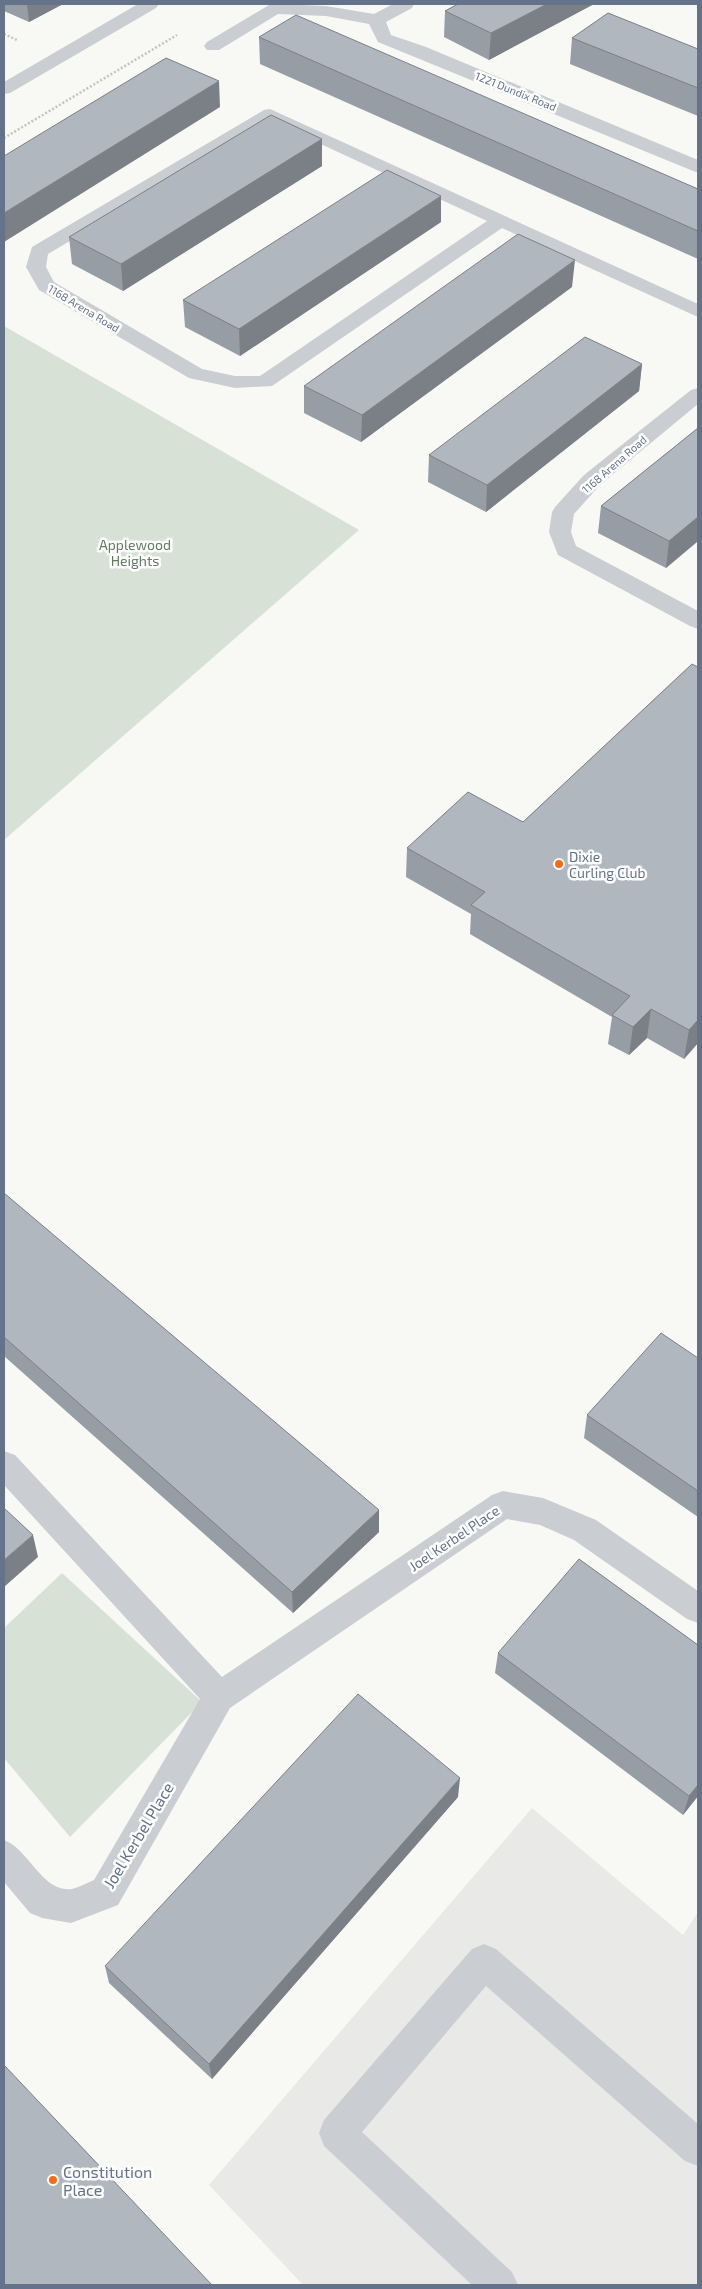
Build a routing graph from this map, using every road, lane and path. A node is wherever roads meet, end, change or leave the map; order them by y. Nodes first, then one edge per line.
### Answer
1 (150, 4) edge
2 (406, 4) edge
3 (376, 20) junction
4 (214, 46) joint
5 (4, 89) edge
6 (4, 138) edge
7 (698, 166) edge
8 (500, 221) junction
9 (698, 311) edge
10 (698, 394) edge
11 (698, 621) edge
12 (4, 1464) edge
13 (698, 1610) edge
14 (219, 1697) junction
15 (4, 1857) edge
16 (698, 2148) edge
17 (499, 2285) edge

1 - 5 street
2 - 3 street
3 - 4 street
3 - 7 street, 1221 Dundix Road
4 - 6 path
8 - 8 street, 1168 Arena Road
8 - 9 street, 1168 Arena Road
10 - 11 street, 1168 Arena Road
12 - 14 street
13 - 14 street, Joel Kerbel Place
14 - 15 street, Joel Kerbel Place
16 - 17 street

